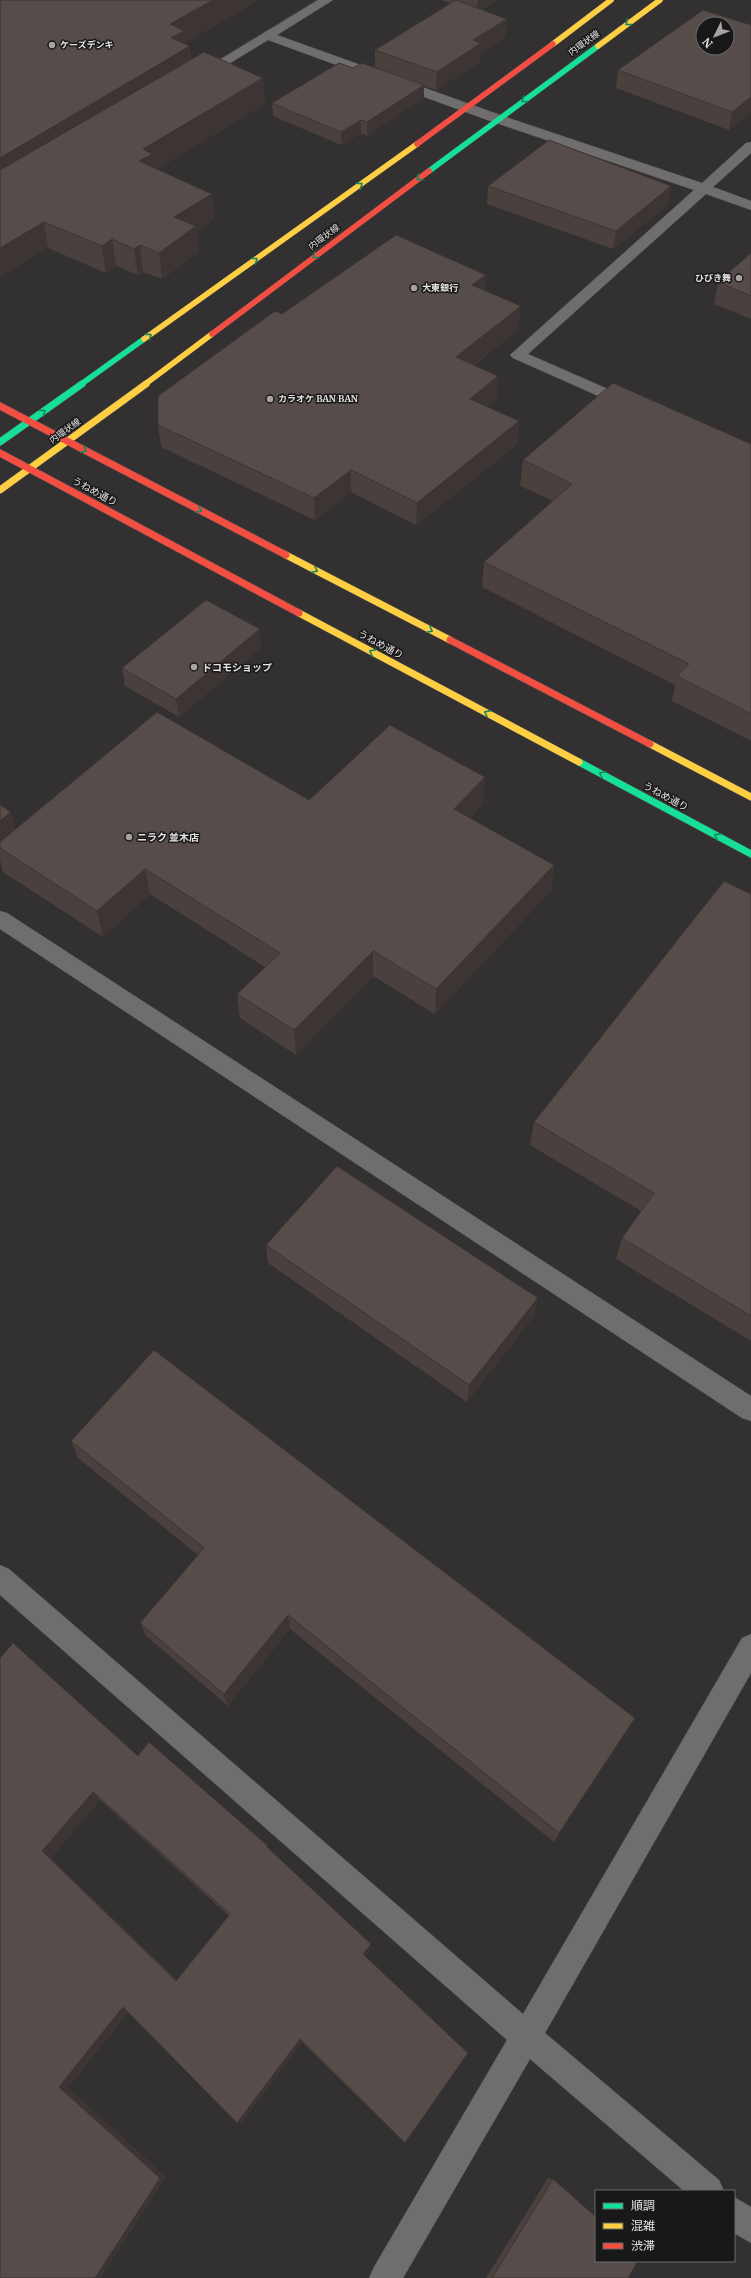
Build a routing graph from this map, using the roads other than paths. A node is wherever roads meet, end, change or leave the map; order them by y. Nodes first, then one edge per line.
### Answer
1 (327, 0) edge
2 (611, 0) edge
3 (660, 0) edge
4 (268, 36) junction
5 (185, 84) edge
6 (467, 108) junction
7 (498, 119) junction
8 (751, 146) edge
9 (702, 188) junction
10 (751, 206) edge
11 (0, 406) edge
12 (642, 410) edge
13 (30, 421) junction
14 (0, 442) edge
15 (68, 442) junction
16 (0, 453) edge
17 (29, 469) junction
18 (0, 490) edge
19 (751, 796) edge
20 (751, 854) edge
21 (0, 919) edge
22 (751, 1410) edge
23 (0, 1578) edge
24 (751, 1647) edge
25 (526, 2037) junction
26 (707, 2190) edge
27 (735, 2214) edge
28 (751, 2227) edge
29 (384, 2278) edge

1 - 4 street
2 - 6 street, 内環状線
3 -> 7 street, 内環状線
4 - 5 street
4 - 6 street
6 - 7 street
13 -> 6 street, 内環状線
7 - 9 street
7 -> 15 street, 内環状線
8 - 9 street
9 - 10 street
9 - 12 street
11 - 13 street
13 - 14 street, 内環状線
13 - 15 street
15 - 17 street, 内環状線
15 -> 19 street
16 - 17 street, うねめ通り
17 - 18 street, 内環状線
20 -> 17 street, うねめ通り
21 - 22 street
23 - 25 street
24 - 25 street
25 - 26 street
25 - 29 street
27 - 28 street

